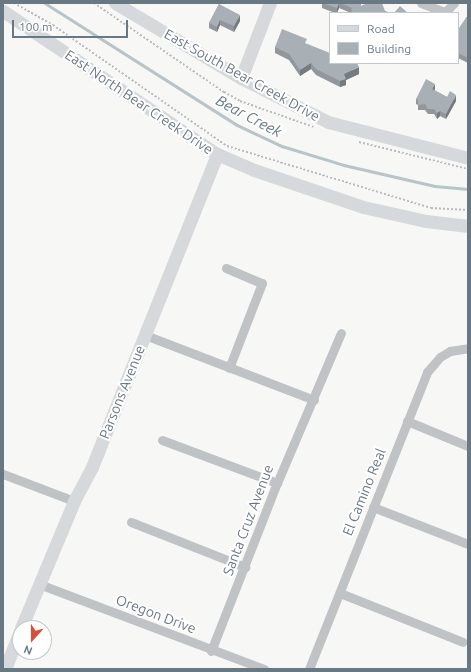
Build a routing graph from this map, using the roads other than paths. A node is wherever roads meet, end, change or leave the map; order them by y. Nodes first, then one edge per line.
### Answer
1 (115, 3) edge
2 (270, 3) edge
3 (421, 3) edge
4 (454, 3) edge
5 (3, 11) edge
6 (445, 12) edge
7 (241, 78) junction
8 (217, 154) junction
9 (468, 158) edge
10 (468, 226) edge
11 (226, 268) dead end
12 (341, 333) dead end
13 (145, 335) junction
14 (468, 348) edge
15 (229, 368) junction
16 (314, 400) junction
17 (407, 421) junction
18 (162, 440) dead end
19 (468, 446) edge
20 (3, 474) edge
21 (277, 483) junction
22 (74, 501) junction
23 (373, 507) junction
24 (130, 522) dead end
25 (468, 544) edge
26 (245, 568) junction
27 (39, 584) junction
28 (340, 593) junction
29 (24, 620) edge
30 (463, 642) dead end
31 (12, 651) edge
32 (211, 651) junction
33 (5, 669) edge
34 (264, 669) edge
35 (309, 669) edge

1 - 7 street, East South Bear Creek Drive
2 - 7 street
3 - 6 street
4 - 6 street
5 - 8 street, East North Bear Creek Drive
7 - 9 street, East South Bear Creek Drive
8 - 10 street, East North Bear Creek Drive
8 - 13 street, Parsons Avenue
11 - 15 street
12 - 16 street, Santa Cruz Avenue
13 - 15 street
13 - 22 street, Parsons Avenue
14 - 17 street, El Camino Real
15 - 16 street
16 - 21 street, Santa Cruz Avenue
17 - 19 street
17 - 23 street, El Camino Real
18 - 21 street
20 - 22 street
21 - 26 street, Santa Cruz Avenue
22 - 27 street, Parsons Avenue
23 - 25 street
23 - 28 street, El Camino Real
24 - 26 street
26 - 32 street, Santa Cruz Avenue
27 - 29 street, Parsons Avenue
27 - 32 street, Oregon Drive
28 - 30 street
28 - 35 street, El Camino Real
31 - 33 street
32 - 34 street, Oregon Drive

